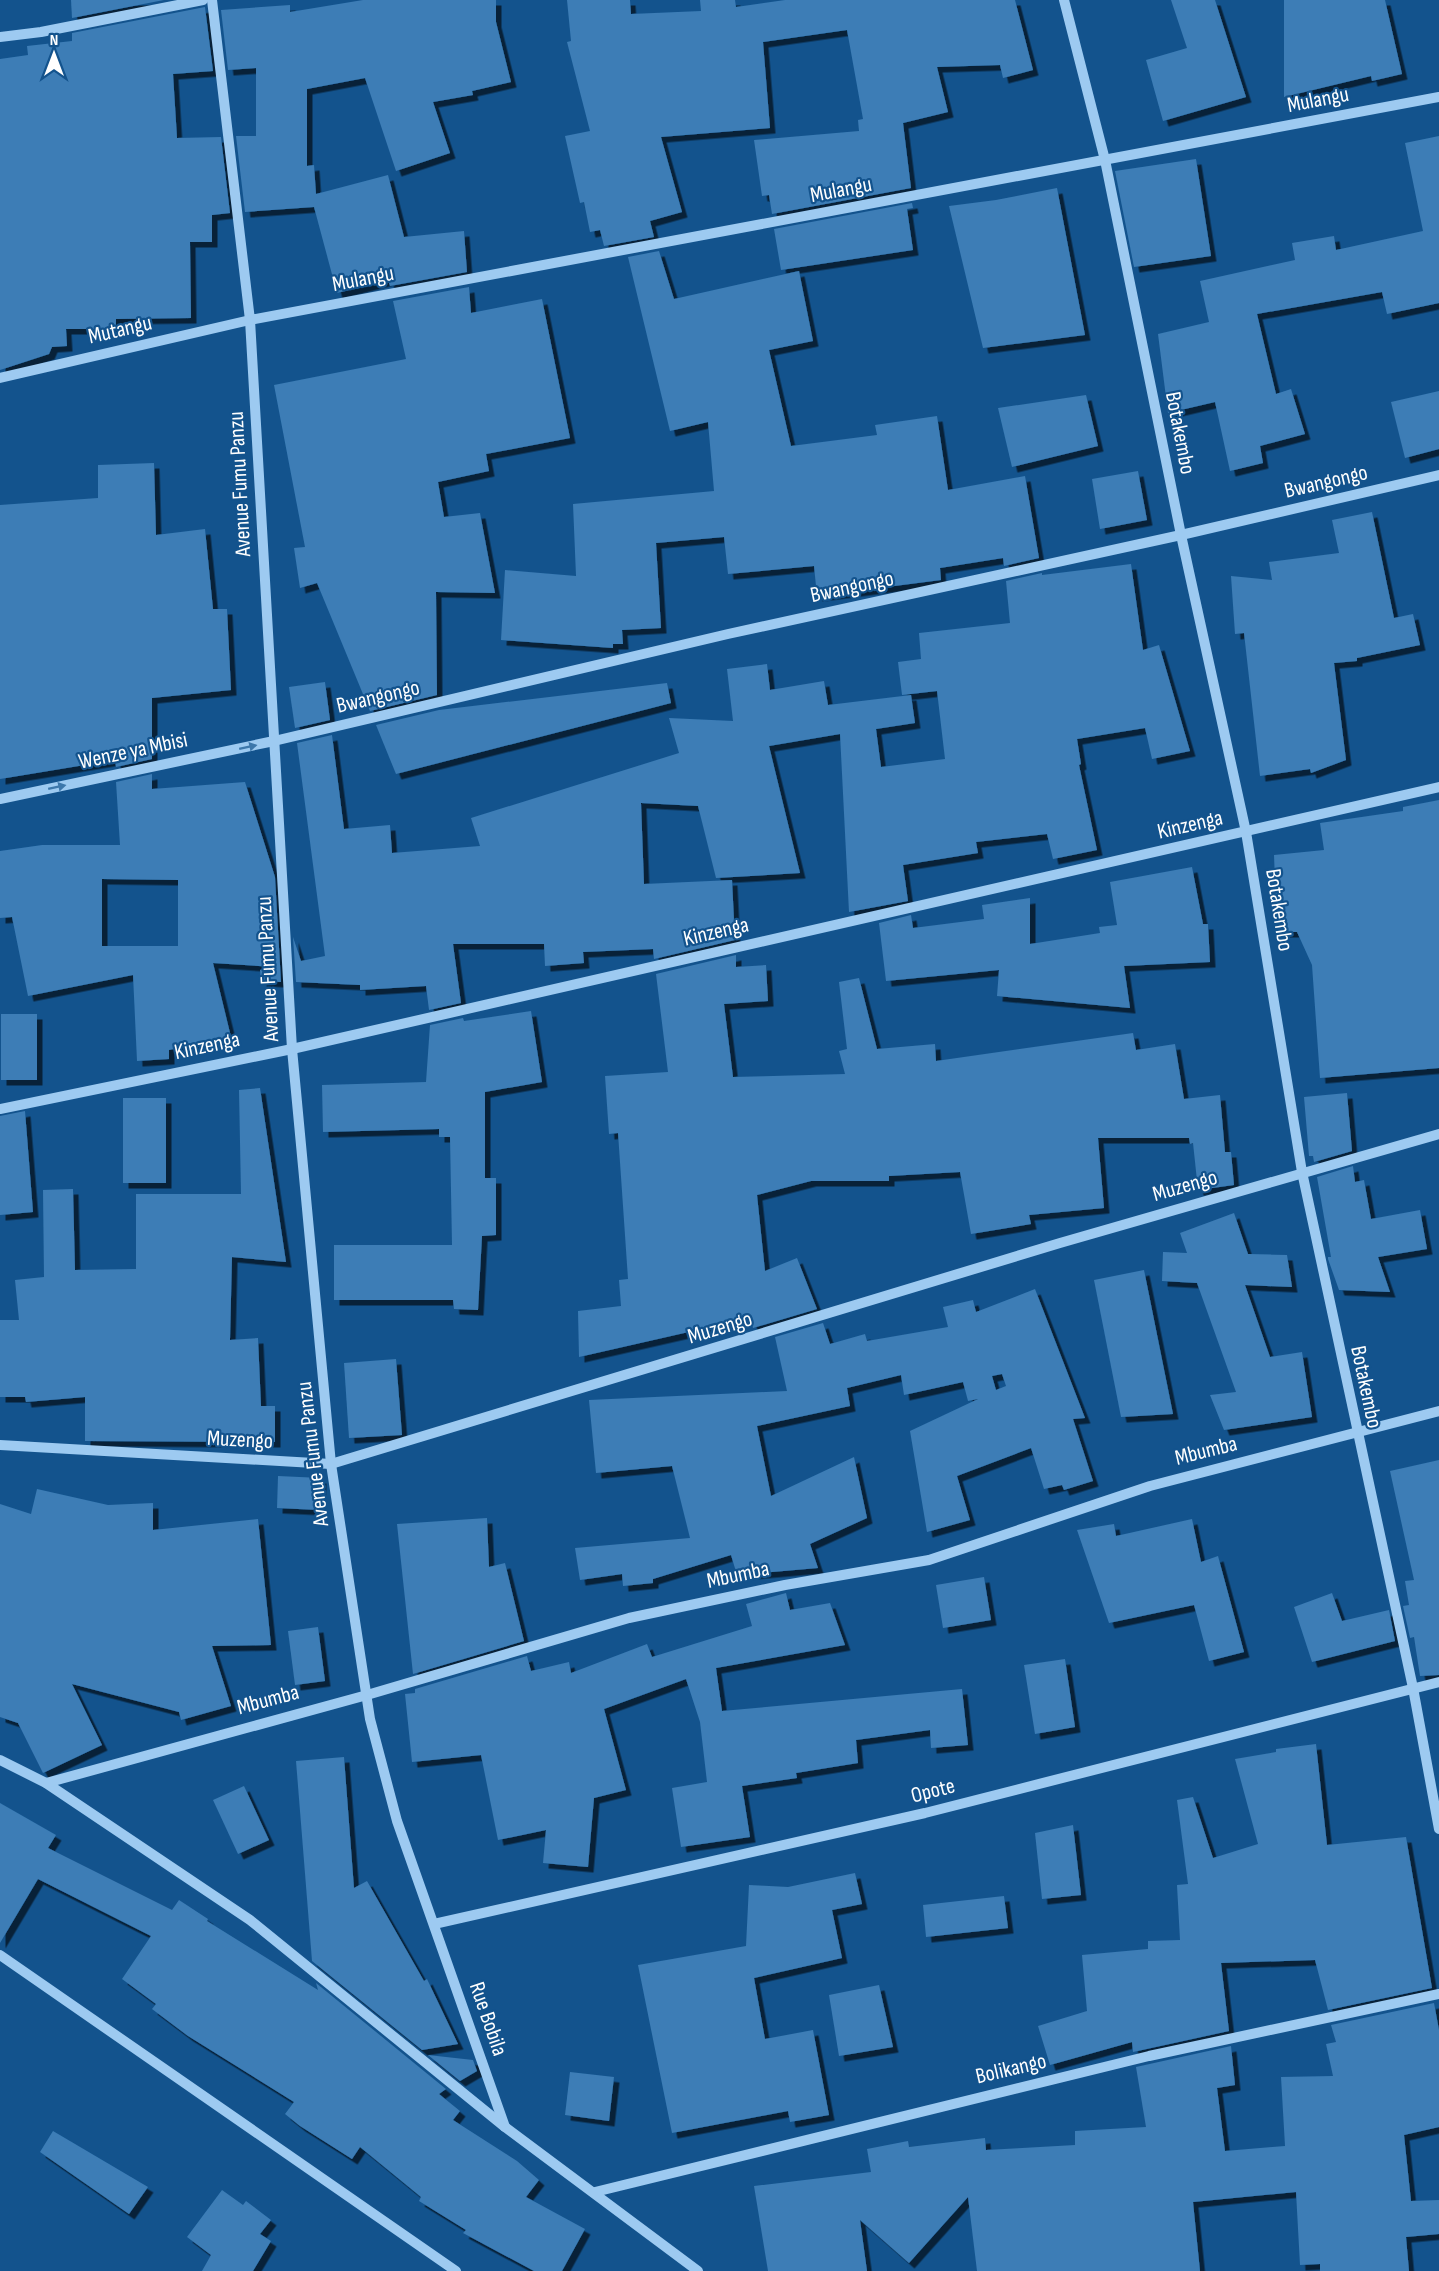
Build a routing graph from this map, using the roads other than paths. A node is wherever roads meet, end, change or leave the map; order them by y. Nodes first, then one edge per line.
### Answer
1 (203, 0) edge
2 (212, 0) edge
3 (1064, 0) edge
4 (0, 37) edge
5 (1439, 97) edge
6 (1105, 160) junction
7 (250, 320) junction
8 (0, 378) edge
9 (1439, 475) edge
10 (1181, 535) junction
11 (274, 741) junction
12 (1439, 787) edge
13 (0, 799) edge
14 (1246, 832) junction
15 (292, 1049) junction
16 (0, 1109) edge
17 (1439, 1134) edge
18 (1302, 1172) junction
19 (1439, 1412) edge
20 (1356, 1433) junction
21 (0, 1445) edge
22 (331, 1464) junction
23 (1439, 1682) edge
24 (1413, 1688) junction
25 (367, 1695) junction
26 (0, 1760) edge
27 (46, 1783) junction
28 (1439, 1829) edge
29 (434, 1924) junction
30 (0, 1955) edge
31 (1439, 1994) edge
32 (505, 2127) junction
33 (595, 2192) junction
34 (456, 2271) edge
35 (698, 2271) edge

1 - 4 street
2 - 7 street, Avenue Fumu Panzu
3 - 6 street, Botakembo
5 - 6 street, Mulangu
6 - 7 street, Mulangu
6 - 10 street, Botakembo
7 - 8 street, Mutangu
7 - 11 street, Avenue Fumu Panzu
9 - 10 street, Bwangongo
10 - 11 street, Bwangongo
10 - 14 street, Botakembo
13 -> 11 street, Wenze ya Mbisi
11 - 15 street, Avenue Fumu Panzu
12 - 14 street, Kinzenga
14 - 15 street, Kinzenga
14 - 18 street, Botakembo
15 - 16 street, Kinzenga
15 - 22 street, Avenue Fumu Panzu
17 - 18 street, Muzengo
18 - 20 street, Botakembo
18 - 22 street, Muzengo
19 - 20 street, Mbumba
20 - 24 street, Botakembo
20 - 25 street, Mbumba
21 - 22 street, Muzengo
22 - 25 street, Avenue Fumu Panzu
23 - 24 street, Opote
24 - 28 street, Botakembo
24 - 29 street, Opote
25 - 27 street, Mbumba
25 - 29 street, Avenue Fumu Panzu
26 - 27 street
27 - 32 street
29 - 32 street, Rue Bobila
30 - 34 street
31 - 33 street, Bolikango
32 - 33 street
33 - 35 street

